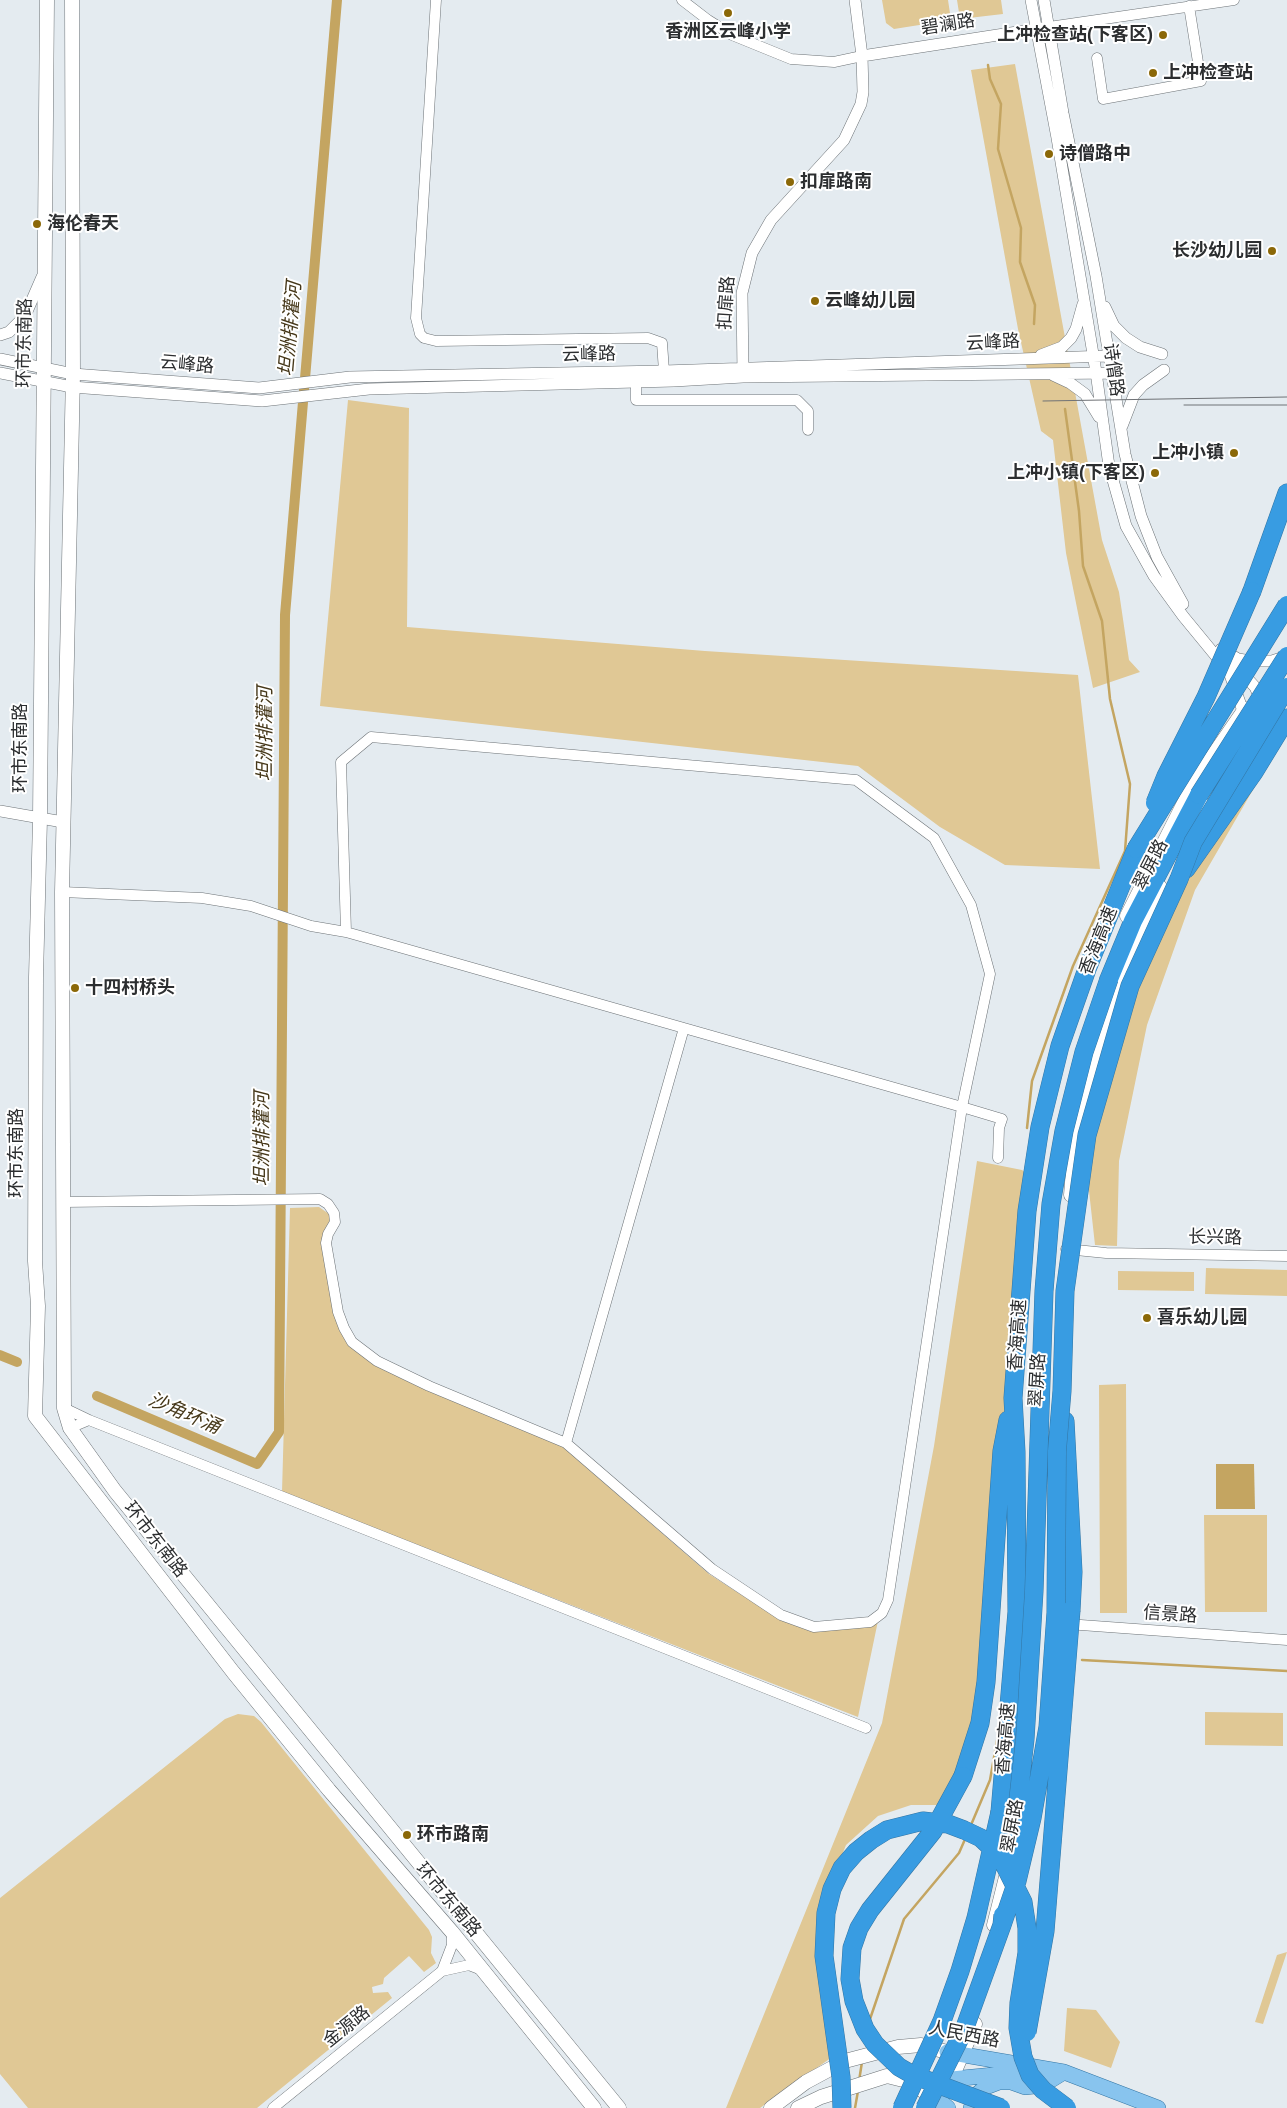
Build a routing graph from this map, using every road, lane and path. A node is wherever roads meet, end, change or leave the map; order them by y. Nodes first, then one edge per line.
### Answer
1 (47, 0) edge
2 (72, 0) edge
3 (436, 0) edge
4 (682, 0) edge
5 (855, 0) edge
6 (1030, 0) edge
7 (1044, 0) edge
8 (1234, 0) edge
9 (1188, 6) junction
10 (1049, 27) junction
11 (1036, 29) junction
12 (862, 56) junction
13 (1098, 58) dead end
14 (45, 271) junction
15 (1098, 293) junction
16 (1084, 299) junction
17 (0, 336) edge
18 (1162, 354) dead end
19 (1108, 356) junction
20 (1094, 357) junction
21 (1031, 358) junction
22 (0, 359) edge
23 (1164, 370) dead end
24 (664, 371) junction
25 (743, 372) junction
26 (1096, 372) junction
27 (0, 373) edge
28 (1111, 373) junction
29 (44, 374) junction
30 (1049, 374) junction
31 (72, 380) junction
32 (636, 382) junction
33 (808, 425) dead end
34 (1103, 425) junction
35 (1121, 431) junction
36 (1287, 493) edge
37 (1287, 605) edge
38 (1220, 649) junction
39 (1287, 657) edge
40 (1229, 672) junction
41 (1287, 683) edge
42 (1258, 689) junction
43 (1287, 689) edge
44 (1243, 711) junction
45 (1287, 718) edge
46 (1261, 720) junction
47 (0, 811) edge
48 (40, 819) junction
49 (63, 822) junction
50 (1136, 850) junction
51 (1179, 879) junction
52 (62, 892) junction
53 (346, 932) junction
54 (684, 1028) junction
55 (962, 1107) junction
56 (998, 1158) dead end
57 (63, 1202) junction
58 (1066, 1250) junction
59 (1287, 1256) edge
60 (1062, 1391) junction
61 (1013, 1398) junction
62 (64, 1408) junction
63 (89, 1420) junction
64 (70, 1428) junction
65 (566, 1443) junction
66 (1051, 1622) junction
67 (1287, 1640) edge
68 (866, 1728) dead end
69 (1002, 1925) junction
70 (452, 1932) junction
71 (482, 1970) junction
72 (442, 1971) junction
73 (947, 2052) junction
74 (963, 2055) junction
75 (1023, 2057) junction
76 (1041, 2069) junction
77 (1064, 2072) junction
78 (952, 2079) junction
79 (936, 2103) edge
80 (273, 2108) edge
81 (594, 2108) edge
82 (620, 2108) edge
83 (771, 2108) edge
84 (798, 2108) edge
85 (842, 2108) edge
86 (902, 2108) edge
87 (917, 2108) edge
88 (971, 2108) edge
89 (1001, 2108) edge
90 (1067, 2108) edge
91 (1158, 2108) edge

1 - 14 main road, 环市东南路
2 - 31 main road, 环市东南路
3 - 24 street
4 - 12 street, 碧澜路
5 - 12 street, 扣扉路
6 - 11 street, 诗僧路
7 - 10 street, 诗僧路
8 - 9 street, 碧澜路
9 - 10 street, 碧澜路
9 - 13 street
10 - 11 street, 碧澜路
10 - 15 street, 诗僧路
11 - 12 street, 碧澜路
11 - 16 street, 诗僧路
12 - 25 street, 扣扉路
14 - 17 street
14 - 29 main road, 环市东南路
15 - 18 street
15 - 19 street, 诗僧路
16 - 20 street, 诗僧路
16 - 21 street
19 - 20 street, 云峰路
19 - 28 street, 诗僧路
20 - 21 street, 云峰路
20 - 26 street, 诗僧路
21 - 25 street, 云峰路
22 - 29 street
23 - 35 street
24 - 25 street, 云峰路
24 - 31 street, 云峰路
25 - 30 street, 云峰路
25 - 32 street, 云峰路
26 - 28 street, 云峰路
26 - 30 street, 云峰路
26 - 34 street, 诗僧路
27 - 29 street
28 - 35 street, 诗僧路
29 - 31 street
29 - 48 main road, 环市东南路
30 - 34 street
31 - 32 street, 云峰路
31 - 49 main road, 环市东南路
32 - 33 street
34 - 40 street, 诗僧路
35 - 38 street, 诗僧路
36 - 50 highway, bridge
37 - 50 highway, 香海高速, bridge
38 - 39 street, 诗僧路
38 - 42 street
39 - 42 main road, 翠屏路
39 - 69 highway, 香海高速, bridge
40 - 42 street
40 - 44 street, 诗僧路
41 - 42 street
42 - 44 main road, 翠屏路
42 - 46 street
43 - 46 main road, 翠屏路
43 - 51 highway, bridge
44 - 73 main road, 翠屏路
45 - 51 highway, bridge
46 - 58 main road, 翠屏路
47 - 48 street
48 - 49 street
48 - 70 main road, 环市东南路
49 - 52 main road, 环市东南路
50 - 61 highway, 香海高速
51 - 60 highway, bridge
52 - 53 street
52 - 57 main road, 环市东南路
53 - 54 street
53 - 55 street
54 - 55 street
54 - 65 street
55 - 56 street
55 - 65 street
57 - 62 main road, 环市东南路
57 - 65 street
58 - 59 street, 长兴路
58 - 66 main road, 翠屏路
60 - 69 highway, bridge
60 - 75 highway, bridge
61 - 86 highway, 香海高速, bridge
61 - 89 highway, bridge
62 - 63 street
62 - 64 main road, 环市东南路
63 - 64 street
63 - 68 street
64 - 82 main road, 环市东南路
66 - 67 street, 信景路
66 - 74 main road, 翠屏路
69 - 79 highway, 香海高速, bridge
70 - 71 main road, 环市东南路
70 - 72 street
71 - 72 street
71 - 81 main road, 环市东南路
72 - 80 street, 金源路
73 - 74 main road, 人民西路
73 - 79 main road, 翠屏路
73 - 83 main road, 人民西路
74 - 76 main road, 人民西路
74 - 78 main road, 翠屏路
75 - 85 highway, bridge
75 - 90 highway, bridge
76 - 77 main road, 人民西路
76 - 78 main road
77 - 88 main road
77 - 91 main road, 人民西路
78 - 79 main road
79 - 84 main road
79 - 87 main road

